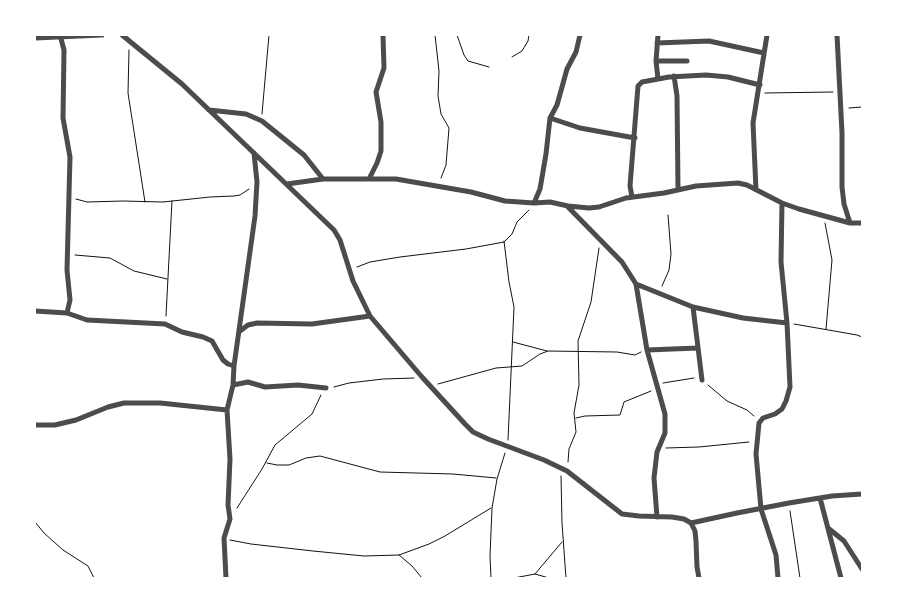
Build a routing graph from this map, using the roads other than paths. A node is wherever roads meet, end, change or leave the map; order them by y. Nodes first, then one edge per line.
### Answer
1 (102, 35) edge
2 (122, 35) edge
3 (383, 35) edge
4 (580, 35) edge
5 (658, 35) edge
6 (767, 35) edge
7 (837, 35) edge
8 (60, 36) edge
9 (35, 38) edge
10 (657, 43) junction
11 (764, 53) junction
12 (687, 60) dead end
13 (656, 61) junction
14 (674, 76) junction
15 (658, 79) junction
16 (760, 84) junction
17 (208, 110) junction
18 (550, 118) junction
19 (634, 138) junction
20 (254, 153) junction
21 (370, 178) junction
22 (323, 179) junction
23 (287, 184) junction
24 (678, 189) junction
25 (756, 190) junction
26 (632, 197) junction
27 (534, 203) junction
28 (782, 203) junction
29 (568, 206) junction
30 (850, 223) junction
31 (862, 223) edge
32 (636, 284) junction
33 (693, 307) junction
34 (35, 311) edge
35 (67, 313) junction
36 (370, 316) junction
37 (787, 322) junction
38 (240, 331) junction
39 (698, 348) junction
40 (647, 350) junction
41 (234, 366) junction
42 (702, 380) road end
43 (233, 385) junction
44 (326, 388) road end
45 (227, 410) junction
46 (35, 425) edge
47 (862, 494) edge
48 (820, 498) junction
49 (761, 509) junction
50 (656, 517) junction
51 (692, 523) junction
52 (827, 527) junction
53 (862, 569) edge
54 (226, 578) edge
55 (699, 578) edge
56 (778, 578) edge
57 (841, 578) edge

1 - 8 street
2 - 17 street
3 - 21 street
4 - 18 street
5 - 10 street
6 - 11 street
7 - 30 street
8 - 9 street
8 - 35 street
10 - 11 street
10 - 13 street
11 - 16 street
12 - 13 street
13 - 15 street
14 - 15 street
14 - 16 street
14 - 24 street
15 - 19 street
16 - 25 street
17 - 20 street
17 - 22 street
18 - 19 street
18 - 27 street
19 - 26 street
20 - 23 street
20 - 38 street
21 - 22 street
21 - 27 street
22 - 23 street
23 - 36 street
24 - 25 street
24 - 26 street
25 - 28 street
26 - 29 street
27 - 29 street
28 - 30 street
28 - 37 street
29 - 32 street
30 - 31 street
32 - 33 street
32 - 40 street
33 - 37 street
33 - 39 street
34 - 35 street
35 - 41 street
36 - 38 street
36 - 50 street
37 - 49 street
38 - 41 street
39 - 40 street
39 - 42 street
40 - 50 street
41 - 43 street
43 - 44 street
43 - 45 street
45 - 46 street
45 - 54 street
47 - 48 street
48 - 49 street
48 - 52 street
49 - 51 street
49 - 56 street
50 - 51 street
51 - 55 street
52 - 53 street
52 - 57 street

